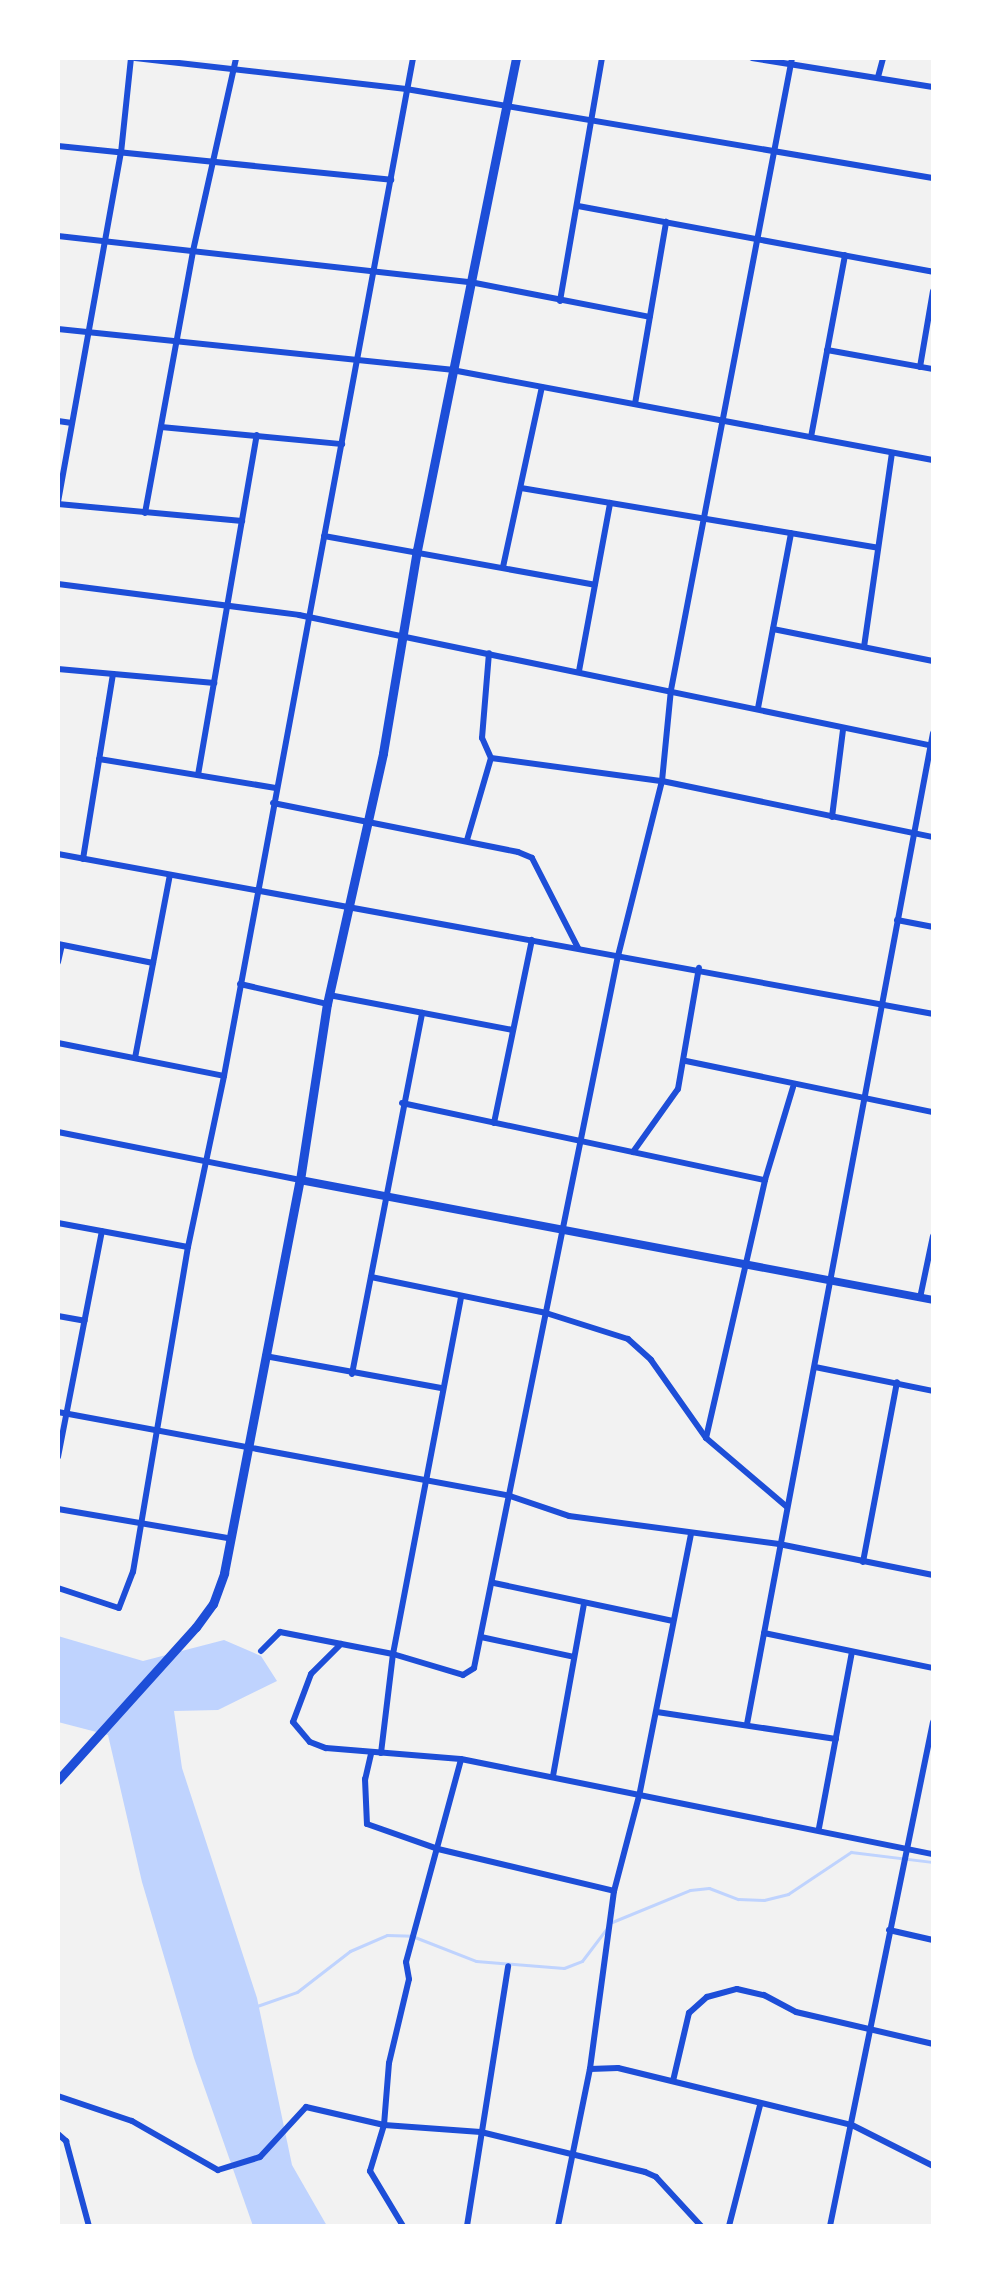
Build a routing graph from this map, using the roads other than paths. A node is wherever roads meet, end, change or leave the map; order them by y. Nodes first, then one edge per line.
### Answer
1 (133, 58) edge
2 (236, 58) edge
3 (413, 58) edge
4 (516, 58) edge
5 (602, 58) edge
6 (752, 58) edge
7 (883, 58) edge
8 (791, 62) edge
9 (234, 70) junction
10 (878, 77) junction
11 (933, 87) edge
12 (406, 89) junction
13 (505, 106) junction
14 (594, 118) junction
15 (58, 146) edge
16 (772, 151) junction
17 (121, 153) junction
18 (213, 163) junction
19 (933, 178) edge
20 (391, 180) junction
21 (578, 206) junction
22 (666, 222) junction
23 (58, 236) edge
24 (759, 239) junction
25 (105, 240) junction
26 (193, 251) junction
27 (845, 255) junction
28 (374, 271) junction
29 (933, 272) edge
30 (470, 282) junction
31 (933, 291) edge
32 (560, 301) junction
33 (650, 317) junction
34 (58, 329) edge
35 (89, 331) junction
36 (177, 339) junction
37 (827, 350) junction
38 (358, 357) junction
39 (920, 367) junction
40 (933, 369) edge
41 (452, 370) junction
42 (542, 387) junction
43 (635, 404) junction
44 (58, 421) edge
45 (723, 421) junction
46 (72, 423) junction
47 (161, 427) junction
48 (257, 435) junction
49 (811, 437) junction
50 (342, 444) junction
51 (892, 453) junction
52 (933, 460) edge
53 (521, 488) junction
54 (58, 503) edge
55 (610, 503) junction
56 (145, 513) junction
57 (704, 519) junction
58 (242, 521) junction
59 (791, 533) junction
60 (324, 536) junction
61 (878, 548) junction
62 (417, 550) junction
63 (503, 567) junction
64 (58, 584) edge
65 (595, 585) junction
66 (227, 604) junction
67 (309, 617) junction
68 (773, 629) junction
69 (405, 636) junction
70 (864, 647) junction
71 (489, 653) junction
72 (933, 661) edge
73 (58, 669) edge
74 (579, 671) junction
75 (113, 674) junction
76 (214, 683) junction
77 (671, 690) junction
78 (758, 708) junction
79 (843, 730) junction
80 (933, 733) edge
81 (932, 746) edge
82 (491, 758) junction
83 (99, 759) junction
84 (198, 775) junction
85 (662, 781) junction
86 (276, 788) junction
87 (273, 803) junction
88 (832, 817) junction
89 (368, 821) junction
90 (915, 834) junction
91 (933, 837) edge
92 (467, 840) junction
93 (58, 854) edge
94 (83, 859) junction
95 (170, 875) junction
96 (256, 891) junction
97 (349, 906) junction
98 (897, 920) junction
99 (933, 927) edge
100 (532, 940) junction
101 (60, 944) edge
102 (578, 948) junction
103 (618, 956) junction
104 (58, 962) edge
105 (153, 963) junction
106 (699, 968) junction
107 (240, 984) junction
108 (328, 999) junction
109 (880, 1001) junction
110 (422, 1013) junction
111 (933, 1014) edge
112 (513, 1030) junction
113 (58, 1043) edge
114 (135, 1058) junction
115 (686, 1061) junction
116 (224, 1076) junction
117 (793, 1087) junction
118 (863, 1099) junction
119 (402, 1103) junction
120 (933, 1112) edge
121 (494, 1123) junction
122 (58, 1132) edge
123 (581, 1141) junction
124 (633, 1152) junction
125 (204, 1162) junction
126 (300, 1180) junction
127 (765, 1180) junction
128 (385, 1193) junction
129 (58, 1223) edge
130 (564, 1230) junction
131 (102, 1231) junction
132 (933, 1236) edge
133 (188, 1247) junction
134 (748, 1263) junction
135 (371, 1277) junction
136 (831, 1280) junction
137 (461, 1297) junction
138 (920, 1298) junction
139 (933, 1300) edge
140 (546, 1313) junction
141 (58, 1316) edge
142 (85, 1321) junction
143 (265, 1356) junction
144 (815, 1367) junction
145 (352, 1374) junction
146 (897, 1382) junction
147 (441, 1388) junction
148 (933, 1391) edge
149 (58, 1412) edge
150 (68, 1414) junction
151 (157, 1430) junction
152 (706, 1438) junction
153 (247, 1445) junction
154 (58, 1457) edge
155 (429, 1480) junction
156 (510, 1496) junction
157 (787, 1507) junction
158 (58, 1509) edge
159 (141, 1527) junction
160 (691, 1534) junction
161 (228, 1538) junction
162 (779, 1544) junction
163 (863, 1562) junction
164 (933, 1575) edge
165 (494, 1583) junction
166 (58, 1588) edge
167 (584, 1603) junction
168 (673, 1621) junction
169 (764, 1633) junction
170 (481, 1637) junction
171 (341, 1644) junction
172 (261, 1651) dead end
173 (852, 1652) junction
174 (393, 1654) junction
175 (574, 1657) junction
176 (933, 1668) edge
177 (657, 1712) junction
178 (933, 1722) edge
179 (747, 1724) junction
180 (836, 1739) junction
181 (381, 1753) junction
182 (371, 1754) junction
183 (461, 1759) junction
184 (925, 1764) junction
185 (933, 1766) edge
186 (553, 1776) junction
187 (58, 1780) edge
188 (639, 1796) junction
189 (819, 1828) junction
190 (438, 1849) junction
191 (908, 1849) junction
192 (933, 1854) edge
193 (614, 1891) junction
194 (889, 1930) junction
195 (933, 1940) edge
196 (508, 1966) dead end
197 (872, 2032) junction
198 (933, 2044) edge
199 (590, 2069) junction
200 (673, 2081) junction
201 (58, 2096) edge
202 (760, 2105) junction
203 (384, 2125) junction
204 (852, 2125) junction
205 (481, 2132) junction
206 (58, 2134) edge
207 (573, 2153) junction
208 (933, 2166) edge
209 (89, 2226) edge
210 (403, 2226) edge
211 (467, 2226) edge
212 (558, 2226) edge
213 (701, 2226) edge
214 (729, 2226) edge
215 (830, 2226) edge

1 - 9 street
1 - 17 street
2 - 9 street
3 - 12 street
4 - 13 main road
5 - 14 street
6 - 8 street
7 - 10 street
8 - 10 street
8 - 16 street
9 - 12 street
9 - 18 street
10 - 11 street
12 - 13 street
12 - 20 street
13 - 14 street
13 - 30 main road
14 - 16 street
14 - 21 street
15 - 17 street
16 - 19 street
16 - 24 street
17 - 18 street
17 - 25 street
18 - 20 street
18 - 26 street
20 - 28 street
21 - 22 street
21 - 32 street
22 - 24 street
22 - 33 street
23 - 25 street
24 - 27 street
24 - 45 street
25 - 26 street
25 - 35 street
26 - 28 street
26 - 36 street
27 - 29 street
27 - 37 street
28 - 30 street
28 - 38 street
30 - 32 street
30 - 41 main road
31 - 39 street
32 - 33 street
33 - 43 street
34 - 35 street
35 - 36 street
35 - 46 street
36 - 38 street
36 - 47 street
37 - 39 street
37 - 49 street
38 - 41 street
38 - 50 street
39 - 40 street
41 - 42 street
41 - 62 main road
42 - 43 street
42 - 53 street
43 - 45 street
44 - 46 street
45 - 49 street
45 - 57 street
46 - 54 street
47 - 48 street
47 - 56 street
48 - 50 street
48 - 58 street
49 - 51 street
50 - 60 street
51 - 52 street
51 - 61 street
53 - 55 street
53 - 63 street
54 - 56 street
55 - 57 street
55 - 65 street
56 - 58 street
57 - 59 street
57 - 77 street
58 - 66 street
59 - 61 street
59 - 68 street
60 - 62 street
60 - 67 street
61 - 70 street
62 - 63 street
62 - 69 main road
63 - 65 street
64 - 66 street
65 - 74 street
66 - 67 street
66 - 76 street
67 - 69 street
67 - 86 street
68 - 70 street
68 - 78 street
69 - 71 street
69 - 89 main road
70 - 72 street
71 - 74 street
71 - 82 street
73 - 75 street
74 - 77 street
75 - 76 street
75 - 83 street
76 - 84 street
77 - 78 street
77 - 85 street
78 - 79 street
79 - 81 street
79 - 88 street
80 - 81 street
81 - 90 street
82 - 85 street
82 - 92 street
83 - 84 street
83 - 94 street
84 - 86 street
85 - 88 street
85 - 103 street
86 - 87 street
87 - 89 street
87 - 96 street
88 - 90 street
89 - 92 street
89 - 97 main road
90 - 91 street
90 - 98 street
92 - 102 street
93 - 94 street
94 - 95 street
95 - 96 street
95 - 105 street
96 - 97 street
96 - 107 street
97 - 100 street
97 - 108 main road
98 - 99 street
98 - 109 street
100 - 102 street
100 - 112 street
101 - 104 street
101 - 105 street
102 - 103 street
103 - 106 street
103 - 123 street
105 - 114 street
106 - 109 street
106 - 115 street
107 - 108 street
107 - 116 street
108 - 110 street
108 - 126 main road
109 - 111 street
109 - 118 street
110 - 112 street
110 - 119 street
112 - 121 street
113 - 114 street
114 - 116 street
115 - 117 street
115 - 124 street
116 - 125 street
117 - 118 street
117 - 127 street
118 - 120 street
118 - 136 street
119 - 121 street
119 - 128 street
121 - 123 street
122 - 125 street
123 - 124 street
123 - 130 street
124 - 127 street
125 - 126 street
125 - 133 street
126 - 128 street
126 - 143 main road
127 - 134 street
128 - 130 street
128 - 135 street
129 - 131 street
130 - 134 street
130 - 140 street
131 - 133 street
131 - 142 street
132 - 138 street
133 - 151 street
134 - 136 street
134 - 152 street
135 - 137 street
135 - 145 street
136 - 138 street
136 - 144 street
137 - 140 street
137 - 147 street
138 - 139 street
140 - 152 street
140 - 156 street
141 - 142 street
142 - 150 street
143 - 145 street
143 - 153 main road
144 - 146 street
144 - 157 street
145 - 147 street
146 - 148 street
146 - 163 street
147 - 155 street
149 - 150 street
150 - 151 street
150 - 154 street
151 - 153 street
151 - 159 street
152 - 157 street
153 - 155 street
153 - 161 main road
155 - 156 street
155 - 174 street
156 - 160 street
156 - 165 street
157 - 162 street
158 - 159 street
159 - 161 street
159 - 166 street
160 - 162 street
160 - 168 street
161 - 187 main road
162 - 163 street
162 - 169 street
163 - 164 street
165 - 167 street
165 - 170 street
167 - 168 street
167 - 175 street
168 - 177 street
169 - 173 street
169 - 179 street
170 - 174 street
170 - 175 street
171 - 172 street
171 - 174 street
171 - 182 street
173 - 176 street
173 - 180 street
174 - 181 street
175 - 186 street
177 - 179 street
177 - 188 street
178 - 184 street
179 - 180 street
180 - 189 street
181 - 182 street
181 - 183 street
182 - 190 street
183 - 186 street
183 - 190 street
184 - 185 street
184 - 191 street
186 - 188 street
188 - 189 street
188 - 193 street
189 - 191 street
190 - 193 street
190 - 203 street
191 - 192 street
191 - 194 street
193 - 199 street
194 - 195 street
194 - 197 street
196 - 205 street
197 - 198 street
197 - 200 street
197 - 204 street
199 - 200 street
199 - 207 street
200 - 202 street
201 - 203 street
202 - 204 street
202 - 214 street
203 - 205 street
203 - 210 street
204 - 208 street
204 - 215 street
205 - 207 street
205 - 211 street
206 - 209 street
207 - 212 street
207 - 213 street

